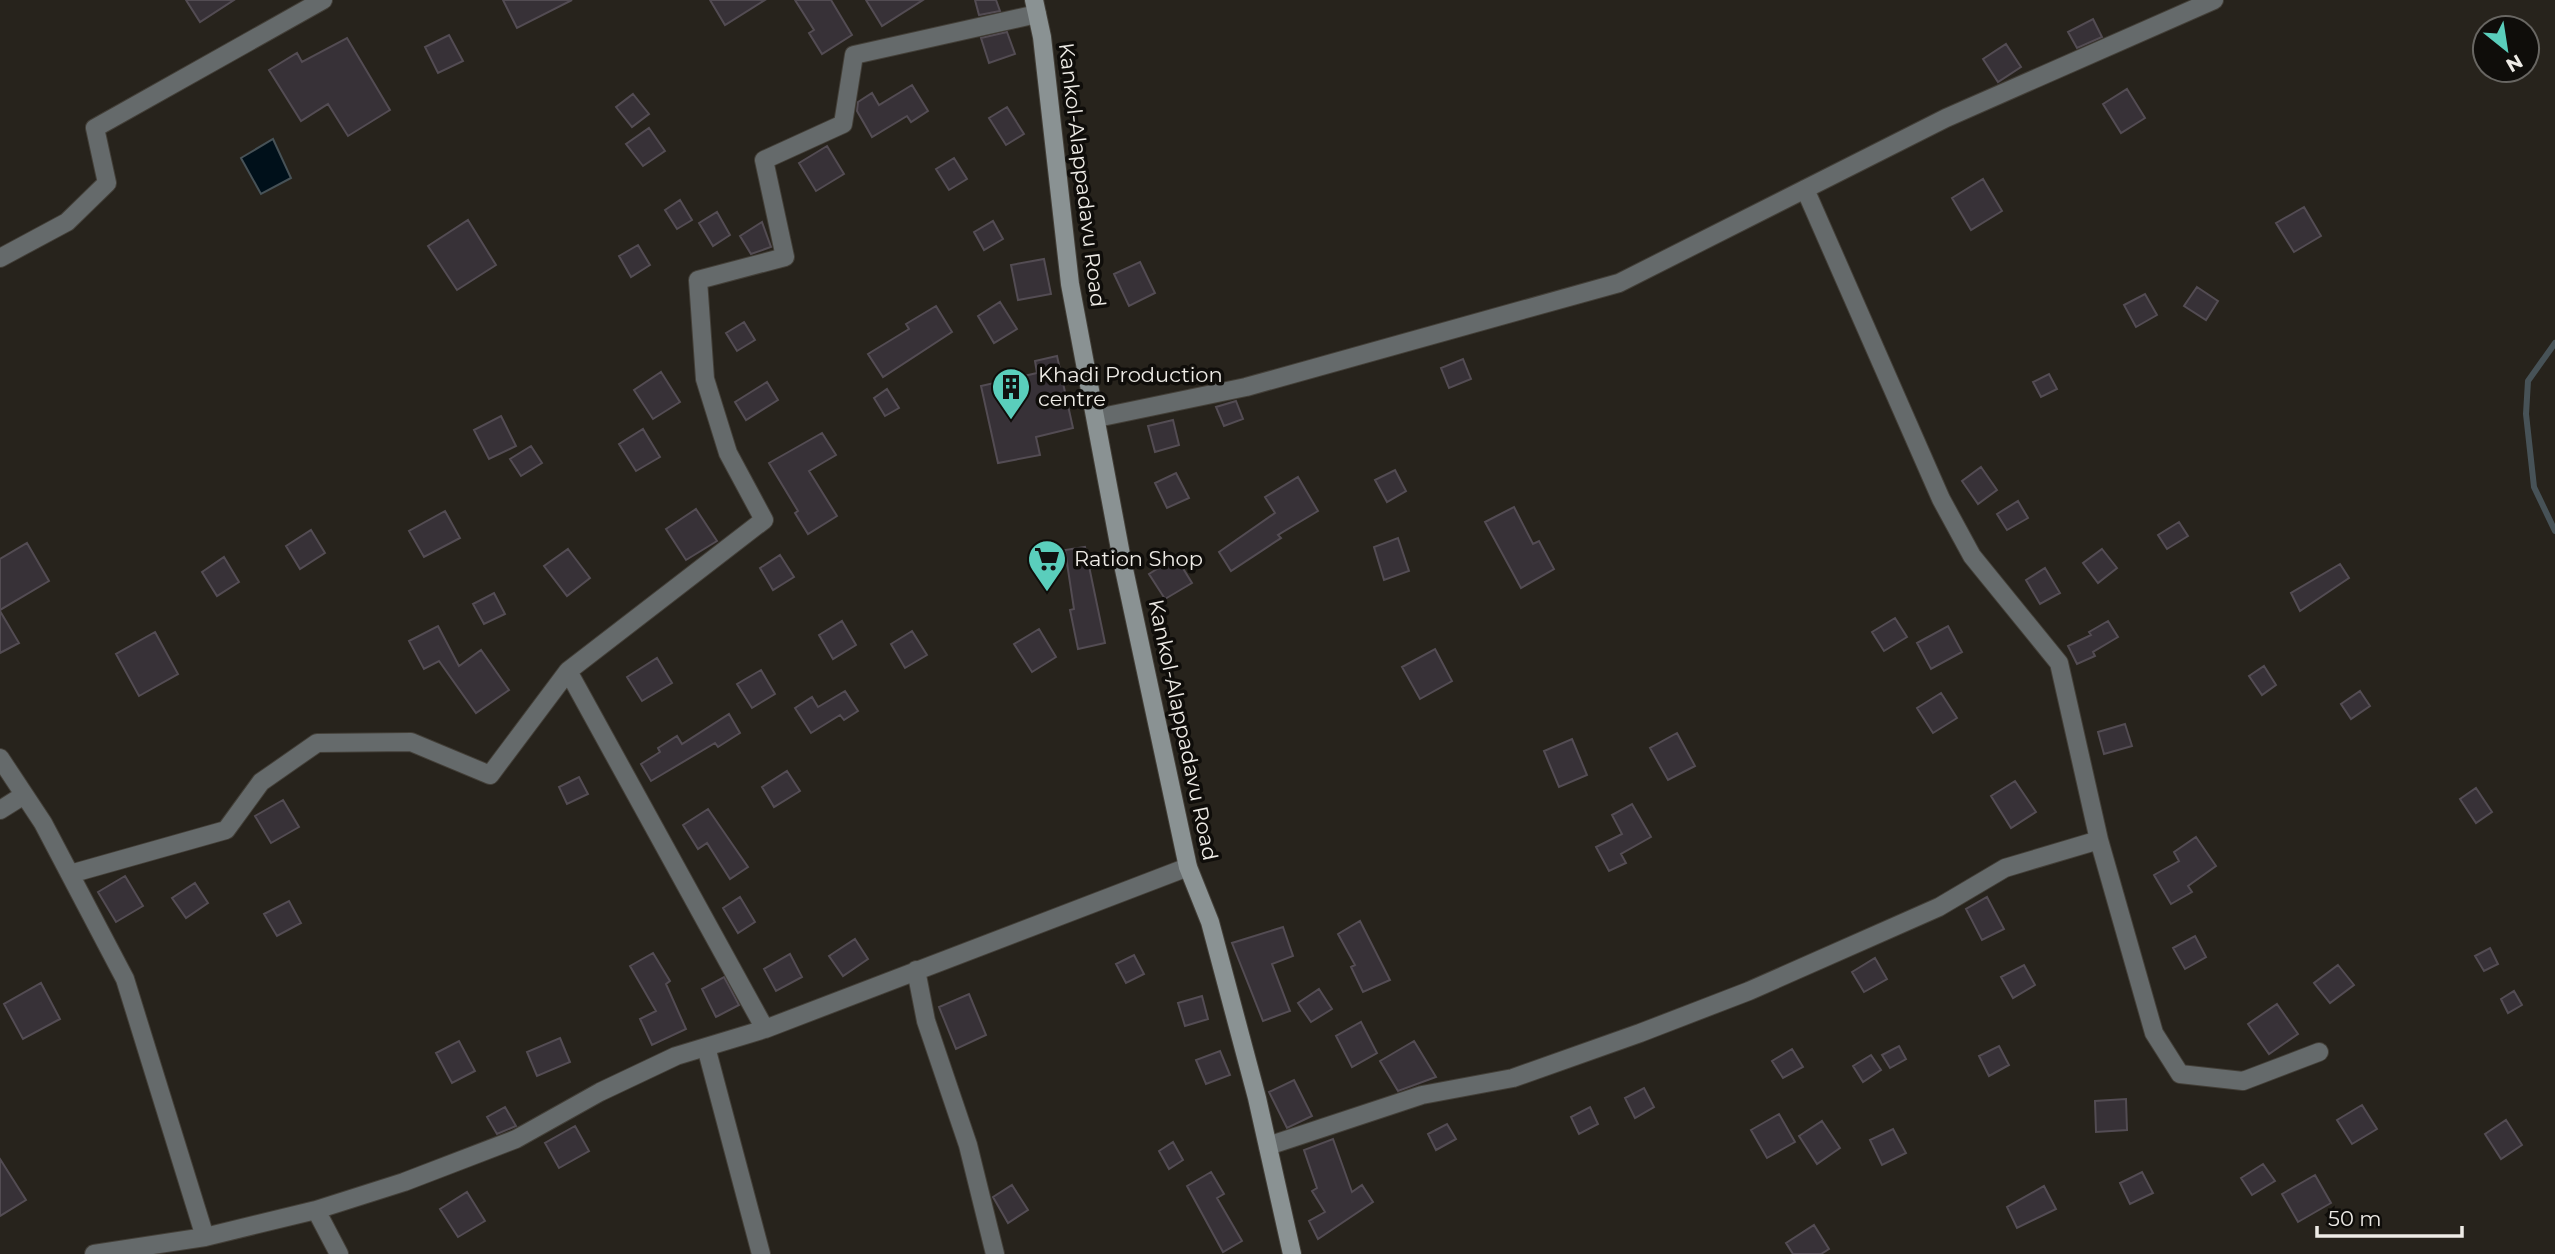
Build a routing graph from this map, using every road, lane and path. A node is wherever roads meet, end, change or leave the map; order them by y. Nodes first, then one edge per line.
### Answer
1 (323, 0) edge
2 (2214, 0) edge
3 (1035, 7) edge
4 (1805, 189) junction
5 (0, 258) edge
6 (1097, 418) junction
7 (568, 671) junction
8 (0, 758) edge
9 (24, 795) junction
10 (0, 810) edge
11 (2099, 840) junction
12 (1188, 867) junction
13 (70, 874) junction
14 (916, 970) junction
15 (765, 1029) junction
16 (706, 1047) junction
17 (2319, 1052) dead end
18 (1268, 1146) junction
19 (316, 1210) junction
20 (205, 1237) junction
21 (94, 1254) edge
22 (340, 1254) edge
23 (761, 1254) edge
24 (995, 1254) edge
25 (1292, 1254) edge

1 - 5 street
2 - 4 street
3 - 6 main road, Kankol-Alappadavu Road
3 - 7 street
4 - 6 street
4 - 11 street
6 - 12 main road, Kankol-Alappadavu Road
7 - 13 street
7 - 15 street
8 - 9 street
9 - 10 street
9 - 13 street
11 - 17 street
11 - 18 street
12 - 14 street
12 - 18 main road, Kankol-Alappadavu Road
13 - 20 street
14 - 15 street
14 - 24 street
15 - 16 street
16 - 19 street
16 - 23 street
18 - 25 main road, Kankol-Alappadavu Road
19 - 20 street
19 - 22 street
20 - 21 street

